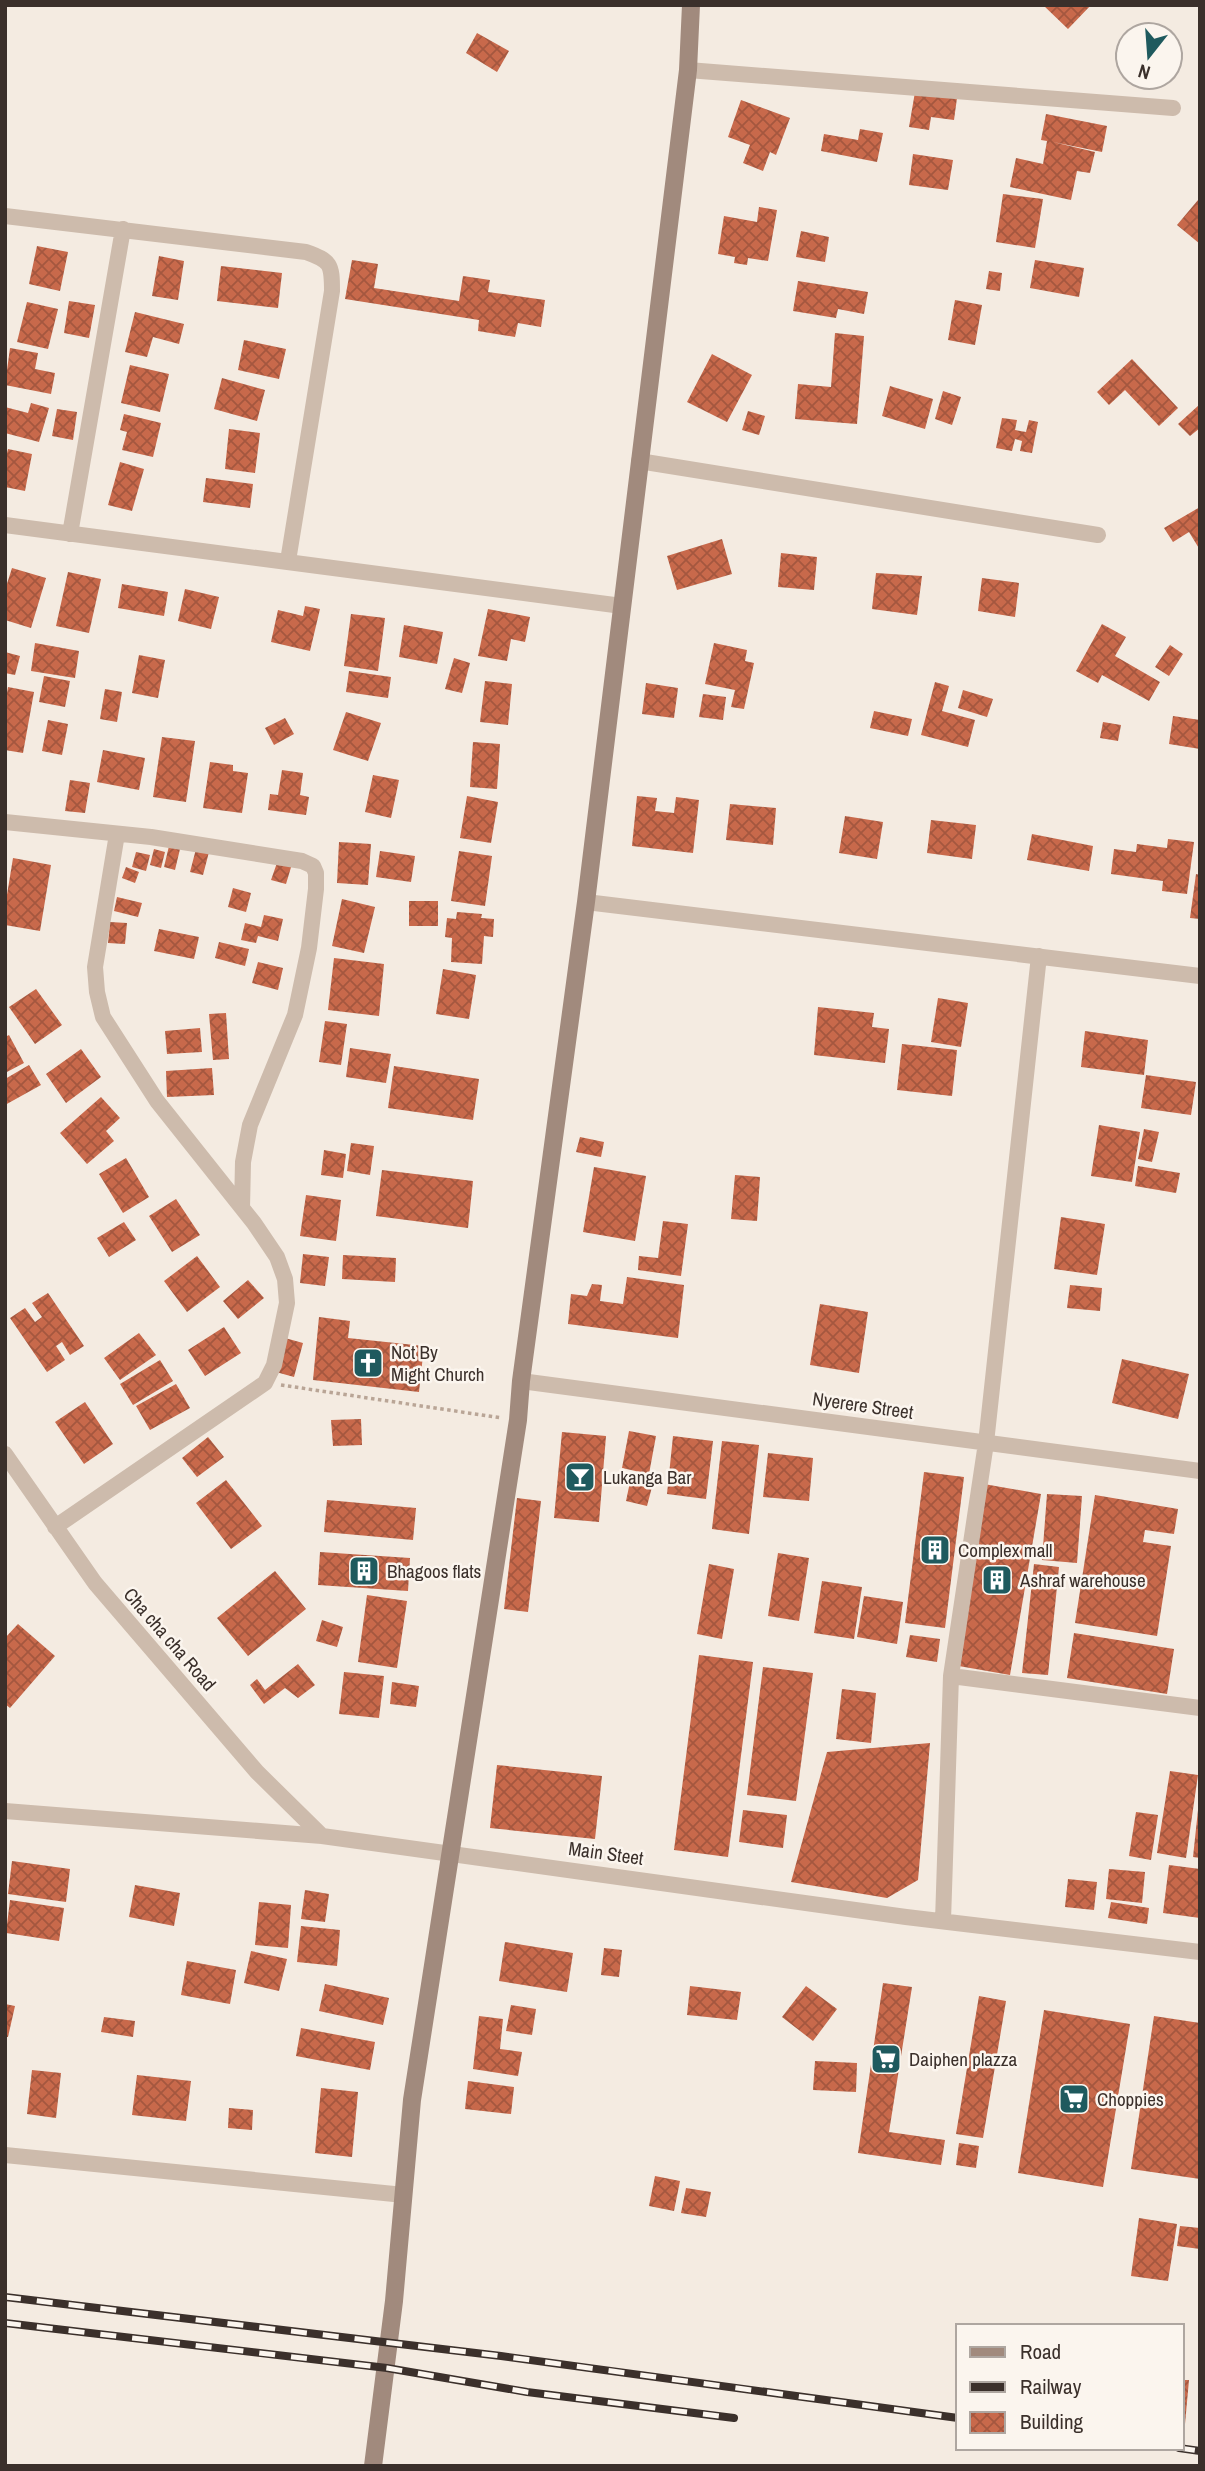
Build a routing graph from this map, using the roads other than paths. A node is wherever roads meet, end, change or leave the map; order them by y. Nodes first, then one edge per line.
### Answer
1 (691, 5) edge
2 (688, 70) junction
3 (1173, 108) dead end
4 (5, 216) edge
5 (123, 229) junction
6 (639, 461) junction
7 (5, 525) edge
8 (70, 534) junction
9 (1098, 534) dead end
10 (288, 561) junction
11 (622, 606) junction
12 (5, 822) edge
13 (117, 834) junction
14 (586, 902) junction
15 (1039, 956) junction
16 (1200, 976) edge
17 (242, 1208) junction
18 (521, 1381) junction
19 (986, 1443) junction
20 (5, 1454) edge
21 (1200, 1471) edge
22 (55, 1527) junction
23 (951, 1676) junction
24 (1200, 1708) edge
25 (5, 1811) edge
26 (322, 1836) junction
27 (449, 1853) junction
28 (943, 1921) junction
29 (1200, 1952) edge
30 (5, 2155) edge
31 (404, 2194) junction
32 (373, 2466) edge

1 - 2 main road
2 - 3 street
2 - 6 main road
4 - 5 street
5 - 8 street
5 - 10 street
6 - 9 street
6 - 11 main road
7 - 8 street
8 - 10 street
10 - 11 street
11 - 14 main road
12 - 13 street
13 - 17 street
13 - 17 street
14 - 15 street
14 - 18 main road
15 - 16 street
15 - 19 street
17 - 22 street
18 - 19 street, Nyerere Street
18 - 27 main road
19 - 21 street, Nyerere Street
19 - 23 street
20 - 22 street, Cha cha cha Road
22 - 26 street, Cha cha cha Road
23 - 24 street
23 - 28 street
25 - 26 street, Main Steet
26 - 27 street, Main Steet
27 - 28 street, Main Steet
27 - 31 main road
28 - 29 street, Main Steet
30 - 31 street
31 - 32 main road

